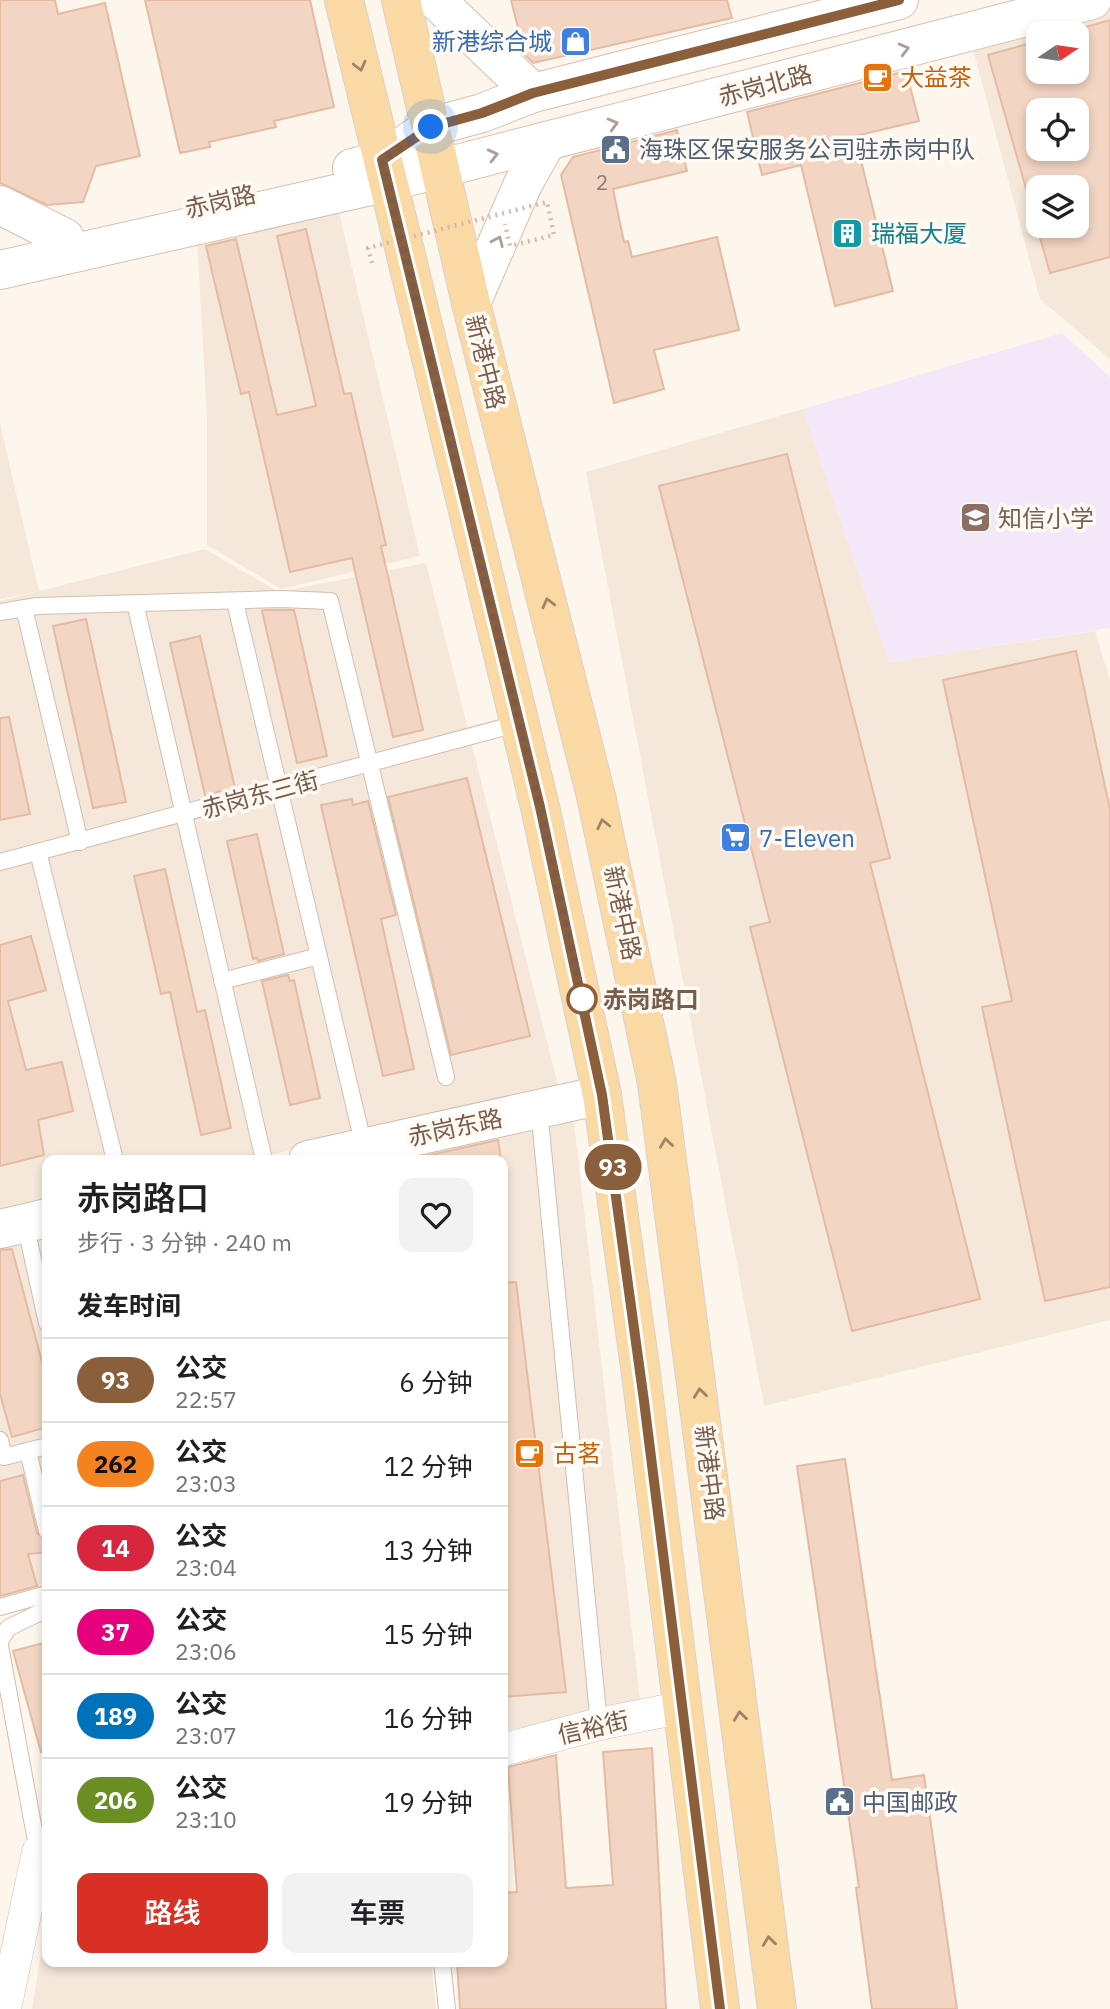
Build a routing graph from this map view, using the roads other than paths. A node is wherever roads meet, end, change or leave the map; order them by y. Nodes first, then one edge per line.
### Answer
1 (344, 0) edge
2 (401, 0) edge
3 (436, 0) edge
4 (899, 0) edge
5 (1092, 0) edge
6 (533, 93) junction
7 (431, 127) junction
8 (547, 141) junction
9 (438, 169) junction
10 (385, 171) junction
11 (0, 205) edge
12 (65, 238) junction
13 (0, 253) edge
14 (0, 270) edge
15 (471, 303) junction
16 (235, 602) junction
17 (135, 603) junction
18 (24, 608) junction
19 (0, 612) edge
20 (520, 723) junction
21 (371, 764) junction
22 (279, 789) junction
23 (184, 816) junction
24 (80, 842) junction
25 (38, 852) junction
26 (0, 862) edge
27 (319, 956) junction
28 (222, 981) junction
29 (446, 1077) dead end
30 (657, 1083) junction
31 (602, 1095) junction
32 (539, 1109) junction
33 (364, 1147) junction
34 (114, 1155) edge
35 (263, 1155) edge
36 (335, 1155) edge
37 (671, 1184) junction
38 (617, 1193) junction
39 (24, 1223) edge
40 (42, 1301) edge
41 (0, 1440) edge
42 (42, 1447) edge
43 (29, 1451) junction
44 (42, 1509) edge
45 (42, 1595) edge
46 (0, 1607) edge
47 (42, 1611) edge
48 (0, 1643) edge
49 (684, 1707) junction
50 (599, 1724) junction
51 (508, 1748) edge
52 (42, 1846) edge
53 (42, 1855) edge
54 (443, 1967) edge
55 (5, 2009) edge
56 (447, 2009) edge
57 (720, 2009) edge
58 (777, 2009) edge

1 -> 10 main road
2 - 7 main road, 新港中路
3 - 6 main road
4 - 6 main road, 赤岗北路
8 -> 5 main road, 赤岗北路
6 - 7 main road, 赤岗北路
7 - 9 main road, 新港中路
7 - 10 main road, 赤岗路
9 -> 8 main road, 赤岗北路
15 -> 8 main road
9 - 10 main road, 赤岗路
9 - 15 main road, 新港中路
10 - 12 main road, 赤岗路
10 - 14 main road, 赤岗路
10 - 20 main road
11 - 12 main road
12 - 13 main road, 赤岗路
30 -> 15 main road, 新港中路
16 - 17 lane
16 - 21 lane
16 - 22 lane
17 - 18 lane
17 - 23 lane
18 - 19 lane
18 - 24 lane
20 - 21 lane, 赤岗东三街
20 - 31 main road
21 - 22 lane, 赤岗东三街
21 - 29 lane
22 - 23 lane, 赤岗东三街
22 - 27 lane
23 - 24 lane, 赤岗东三街
23 - 28 lane
24 - 25 lane, 赤岗东三街
25 - 26 lane, 赤岗东三街
25 - 34 lane
27 - 28 lane
27 - 33 lane
28 - 35 lane
30 - 31 main road
37 -> 30 main road, 新港中路
31 - 32 main road, 赤岗东路
31 - 38 main road
32 - 33 main road, 赤岗东路
32 - 50 lane
33 - 36 main road, 赤岗东路
37 - 38 main road
58 -> 37 main road, 新港中路
38 - 49 main road
39 - 40 lane
41 - 43 lane
42 - 43 lane
43 - 44 lane
45 - 46 lane
47 - 48 lane
48 - 52 lane
49 - 50 street, 信裕街
49 - 57 main road
50 - 51 street, 信裕街
53 - 55 street
54 - 56 lane

